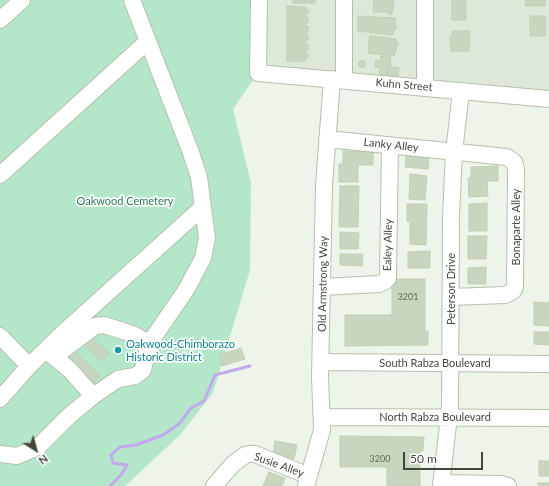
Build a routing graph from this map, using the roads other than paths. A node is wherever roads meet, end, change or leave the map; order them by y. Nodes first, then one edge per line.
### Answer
1 (22, 0) edge
2 (132, 0) edge
3 (259, 0) edge
4 (344, 0) edge
5 (425, 0) edge
6 (0, 20) edge
7 (148, 41) junction
8 (338, 80) junction
9 (425, 87) junction
10 (461, 91) junction
11 (549, 99) edge
12 (327, 138) junction
13 (390, 145) junction
14 (454, 152) junction
15 (0, 175) edge
16 (203, 207) junction
17 (323, 287) junction
18 (451, 296) junction
19 (0, 336) edge
20 (150, 344) junction
21 (50, 353) junction
22 (322, 362) junction
23 (451, 363) junction
24 (549, 364) edge
25 (29, 366) junction
26 (93, 396) junction
27 (0, 399) edge
28 (322, 417) junction
29 (449, 417) junction
30 (549, 418) edge
31 (0, 454) edge
32 (308, 483) edge
33 (441, 484) edge
34 (214, 486) edge
35 (508, 486) edge

1 - 6 street
2 - 7 street
3 - 8 street, Kuhn Street
4 - 8 street, Old Armstrong Way
5 - 9 street
7 - 15 street
7 - 16 street
8 - 9 street, Kuhn Street
8 - 12 street, Old Armstrong Way
9 - 10 street, Kuhn Street
10 - 11 street, Kuhn Street
10 - 14 street, Peterson Drive
12 - 13 street, Lanky Alley
12 - 17 street, Old Armstrong Way
13 - 14 street, Lanky Alley
13 - 17 street, Ealey Alley
14 - 18 street, Peterson Drive
14 - 18 street, Bonaparte Alley
16 - 20 street
16 - 21 street
17 - 22 street, Old Armstrong Way
18 - 23 street, Peterson Drive
19 - 25 street
20 - 21 street
20 - 26 street
21 - 25 street
21 - 26 street
22 - 23 street, South Rabza Boulevard
22 - 28 street, Old Armstrong Way
23 - 24 street, South Rabza Boulevard
23 - 29 street, Peterson Drive
25 - 27 street
26 - 31 street
28 - 29 street, North Rabza Boulevard
28 - 32 street, Old Armstrong Way
29 - 30 street, North Rabza Boulevard
29 - 33 street, Peterson Drive
32 - 34 street, Susie Alley
33 - 35 street

